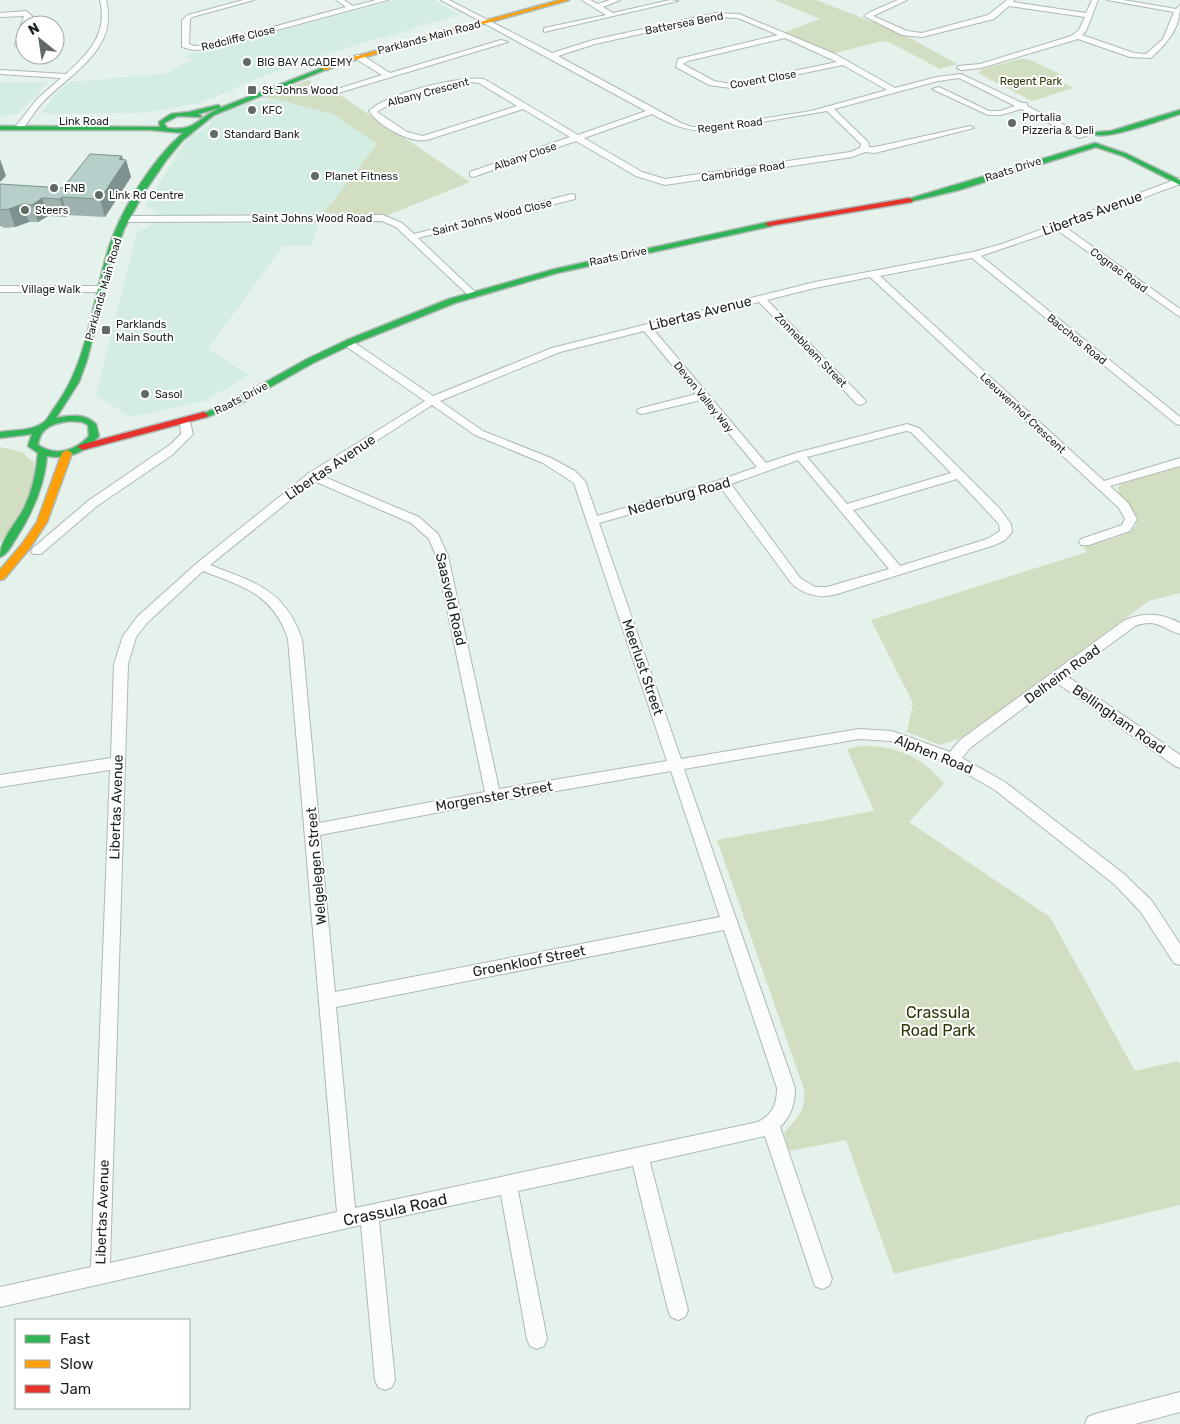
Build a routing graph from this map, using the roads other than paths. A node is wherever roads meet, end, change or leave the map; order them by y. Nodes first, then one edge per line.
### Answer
1 (102, 0) edge
2 (252, 0) edge
3 (339, 0) edge
4 (385, 0) edge
5 (444, 0) edge
6 (566, 0) edge
7 (584, 0) edge
8 (617, 0) edge
9 (904, 0) edge
10 (1095, 0) edge
11 (1110, 0) edge
12 (675, 1) edge
13 (1010, 2) edge
14 (599, 6) junction
15 (352, 8) junction
16 (1179, 9) edge
17 (0, 15) edge
18 (27, 15) edge
19 (612, 15) junction
20 (1089, 15) junction
21 (485, 22) junction
22 (547, 30) dead end
23 (785, 36) junction
24 (1078, 36) junction
25 (504, 42) dead end
26 (550, 56) junction
27 (359, 57) junction
28 (843, 63) junction
29 (0, 72) edge
30 (961, 73) junction
31 (66, 76) junction
32 (388, 76) junction
33 (294, 81) junction
34 (936, 89) dead end
35 (335, 90) dead end
36 (894, 91) junction
37 (1026, 105) junction
38 (524, 106) junction
39 (829, 110) junction
40 (653, 111) junction
41 (1180, 112) edge
42 (188, 114) junction
43 (168, 117) junction
44 (204, 120) junction
45 (0, 121) edge
46 (21, 124) junction
47 (0, 128) edge
48 (970, 128) dead end
49 (193, 129) junction
50 (166, 130) junction
51 (577, 138) junction
52 (1095, 140) junction
53 (864, 149) junction
54 (160, 160) junction
55 (473, 174) dead end
56 (1179, 182) edge
57 (572, 197) dead end
58 (124, 219) junction
59 (1058, 226) junction
60 (412, 237) junction
61 (974, 255) junction
62 (871, 273) junction
63 (0, 288) edge
64 (102, 289) junction
65 (472, 294) junction
66 (760, 298) junction
67 (1180, 314) edge
68 (646, 327) junction
69 (348, 343) junction
70 (81, 367) junction
71 (80, 393) dead end
72 (702, 396) junction
73 (433, 400) junction
74 (861, 402) dead end
75 (78, 408) dead end
76 (642, 411) dead end
77 (88, 422) junction
78 (185, 422) junction
79 (1180, 422) edge
80 (43, 427) junction
81 (134, 432) junction
82 (0, 435) edge
83 (0, 444) edge
84 (82, 448) junction
85 (38, 450) junction
86 (68, 453) junction
87 (800, 454) junction
88 (1180, 462) edge
89 (763, 467) junction
90 (959, 475) junction
91 (313, 476) junction
92 (724, 483) junction
93 (1102, 485) junction
94 (844, 509) junction
95 (594, 521) junction
96 (1085, 542) dead end
97 (37, 551) dead end
98 (0, 554) edge
99 (201, 566) junction
100 (897, 571) junction
101 (0, 577) edge
102 (1180, 629) edge
103 (1058, 676) junction
104 (953, 759) junction
105 (1180, 762) edge
106 (117, 763) junction
107 (676, 766) junction
108 (0, 781) edge
109 (493, 796) junction
110 (312, 830) junction
111 (730, 922) junction
112 (1180, 958) edge
113 (328, 1001) junction
114 (770, 1126) junction
115 (639, 1156) junction
116 (508, 1184) junction
117 (370, 1214) junction
118 (347, 1219) junction
119 (100, 1273) junction
120 (822, 1279) dead end
121 (0, 1297) edge
122 (678, 1310) dead end
123 (537, 1339) dead end
124 (385, 1380) dead end
125 (1180, 1402) edge
126 (1095, 1424) edge

1 - 31 street
2 - 15 street, Redcliffe Close
3 - 15 street
4 - 15 street, Redcliffe Close
5 - 21 street, Regent Road
6 - 21 street, Parklands Main Road
7 - 14 street
8 - 14 street
9 - 13 street
10 - 20 street
11 - 16 street
12 - 19 street
13 - 20 street
14 - 19 street
16 - 24 street
17 - 18 street
19 - 22 street
20 - 24 street
21 - 26 street, Regent Road
21 - 27 street, Parklands Main Road
23 - 26 street, Battersea Bend
23 - 28 street, Battersea Bend
23 - 28 street, Covent Close
24 - 30 street, Regent Road
25 - 32 street
26 - 40 street, Regent Road
27 - 32 street
27 - 33 street, Parklands Main Road
28 - 36 street, Battersea Bend
29 - 31 street
30 - 36 street, Regent Road
30 - 37 street
31 - 46 street
32 - 35 street
33 - 42 street, Parklands Main Road
33 - 44 street, Parklands Main Road
34 - 37 street
36 - 39 street, Regent Road
37 - 52 street
38 - 38 street, Albany Crescent
38 - 51 street, Albany Crescent
39 - 40 street, Regent Road
39 - 53 street
40 - 51 street, Albany Close
41 - 52 street
42 - 43 street, Link Road
42 - 44 street
43 - 46 street, Link Road
43 - 50 street, Parklands Main Road
44 - 49 street, Parklands Main Road
45 - 46 street, Link Road
46 - 47 street, Link Road
46 - 50 street, Link Road
48 - 53 street, Cambridge Road
49 - 50 street, Link Road
49 - 54 street, Parklands Main Road
50 - 54 street, Parklands Main Road
51 - 53 street, Cambridge Road
51 - 55 street, Albany Close
52 - 56 street
52 - 65 street, Raats Drive
54 - 58 street, Parklands Main Road
56 - 59 street, Libertas Avenue
57 - 60 street, Saint Johns Wood Close
58 - 60 street, Saint Johns Wood Road
58 - 64 street, Parklands Main Road
59 - 61 street, Libertas Avenue
59 - 67 street, Cognac Road
60 - 65 street, Saint Johns Wood Road
61 - 62 street, Libertas Avenue
61 - 79 street, Bacchos Road
62 - 66 street, Libertas Avenue
62 - 93 street, Leeuwenhof Crescent
63 - 64 street, Village Walk
64 - 70 street, Parklands Main Road
65 - 69 street, Raats Drive
66 - 68 street, Libertas Avenue
66 - 74 street, Zonnebloem Street
68 - 72 street, Devon Valley Way
68 - 73 street, Libertas Avenue
69 - 73 street, Meerlust Street
69 - 78 street, Raats Drive
70 - 71 street, Parklands Main Road
70 - 80 street, Parklands Main Road
72 - 76 street
72 - 89 street, Devon Valley Way
73 - 91 street, Libertas Avenue
73 - 95 street, Meerlust Street
75 - 77 street
77 - 80 street, Raats Drive
77 - 81 street, Raats Drive
77 - 84 street
78 - 81 street, Raats Drive
78 - 97 street
80 - 82 street, Raats Drive
80 - 85 street
81 - 84 street, Raats Drive
83 - 85 street, Raats Drive
84 - 86 street, Raats Drive
85 - 86 street, Raats Drive
85 - 98 street
86 - 101 street
87 - 89 street, Nederburg Road
87 - 90 street, Nederburg Road
87 - 94 street
88 - 93 street
89 - 92 street, Nederburg Road
90 - 94 street
90 - 100 street
91 - 99 street, Libertas Avenue
91 - 109 street, Saasveld Road
92 - 95 street, Nederburg Road
92 - 100 street
93 - 96 street, Leeuwenhof Crescent
94 - 100 street
95 - 107 street, Meerlust Street
99 - 106 street, Libertas Avenue
99 - 110 street, Welgelegen Street
102 - 103 street, Delheim Road
103 - 104 street, Delheim Road
103 - 105 street, Bellingham Road
104 - 107 street, Alphen Road
104 - 112 street, Alphen Road
106 - 108 street
106 - 119 street, Libertas Avenue
107 - 109 street, Morgenster Street
107 - 111 street, Meerlust Street
109 - 110 street, Morgenster Street
110 - 113 street, Welgelegen Street
111 - 113 street, Groenkloof Street
111 - 114 street, Meerlust Street
113 - 118 street, Welgelegen Street
114 - 115 street, Crassula Road
114 - 120 street
115 - 116 street, Crassula Road
115 - 122 street
116 - 117 street, Crassula Road
116 - 123 street
117 - 118 street, Crassula Road
117 - 124 street
118 - 119 street, Crassula Road
119 - 121 street, Crassula Road
125 - 126 street

